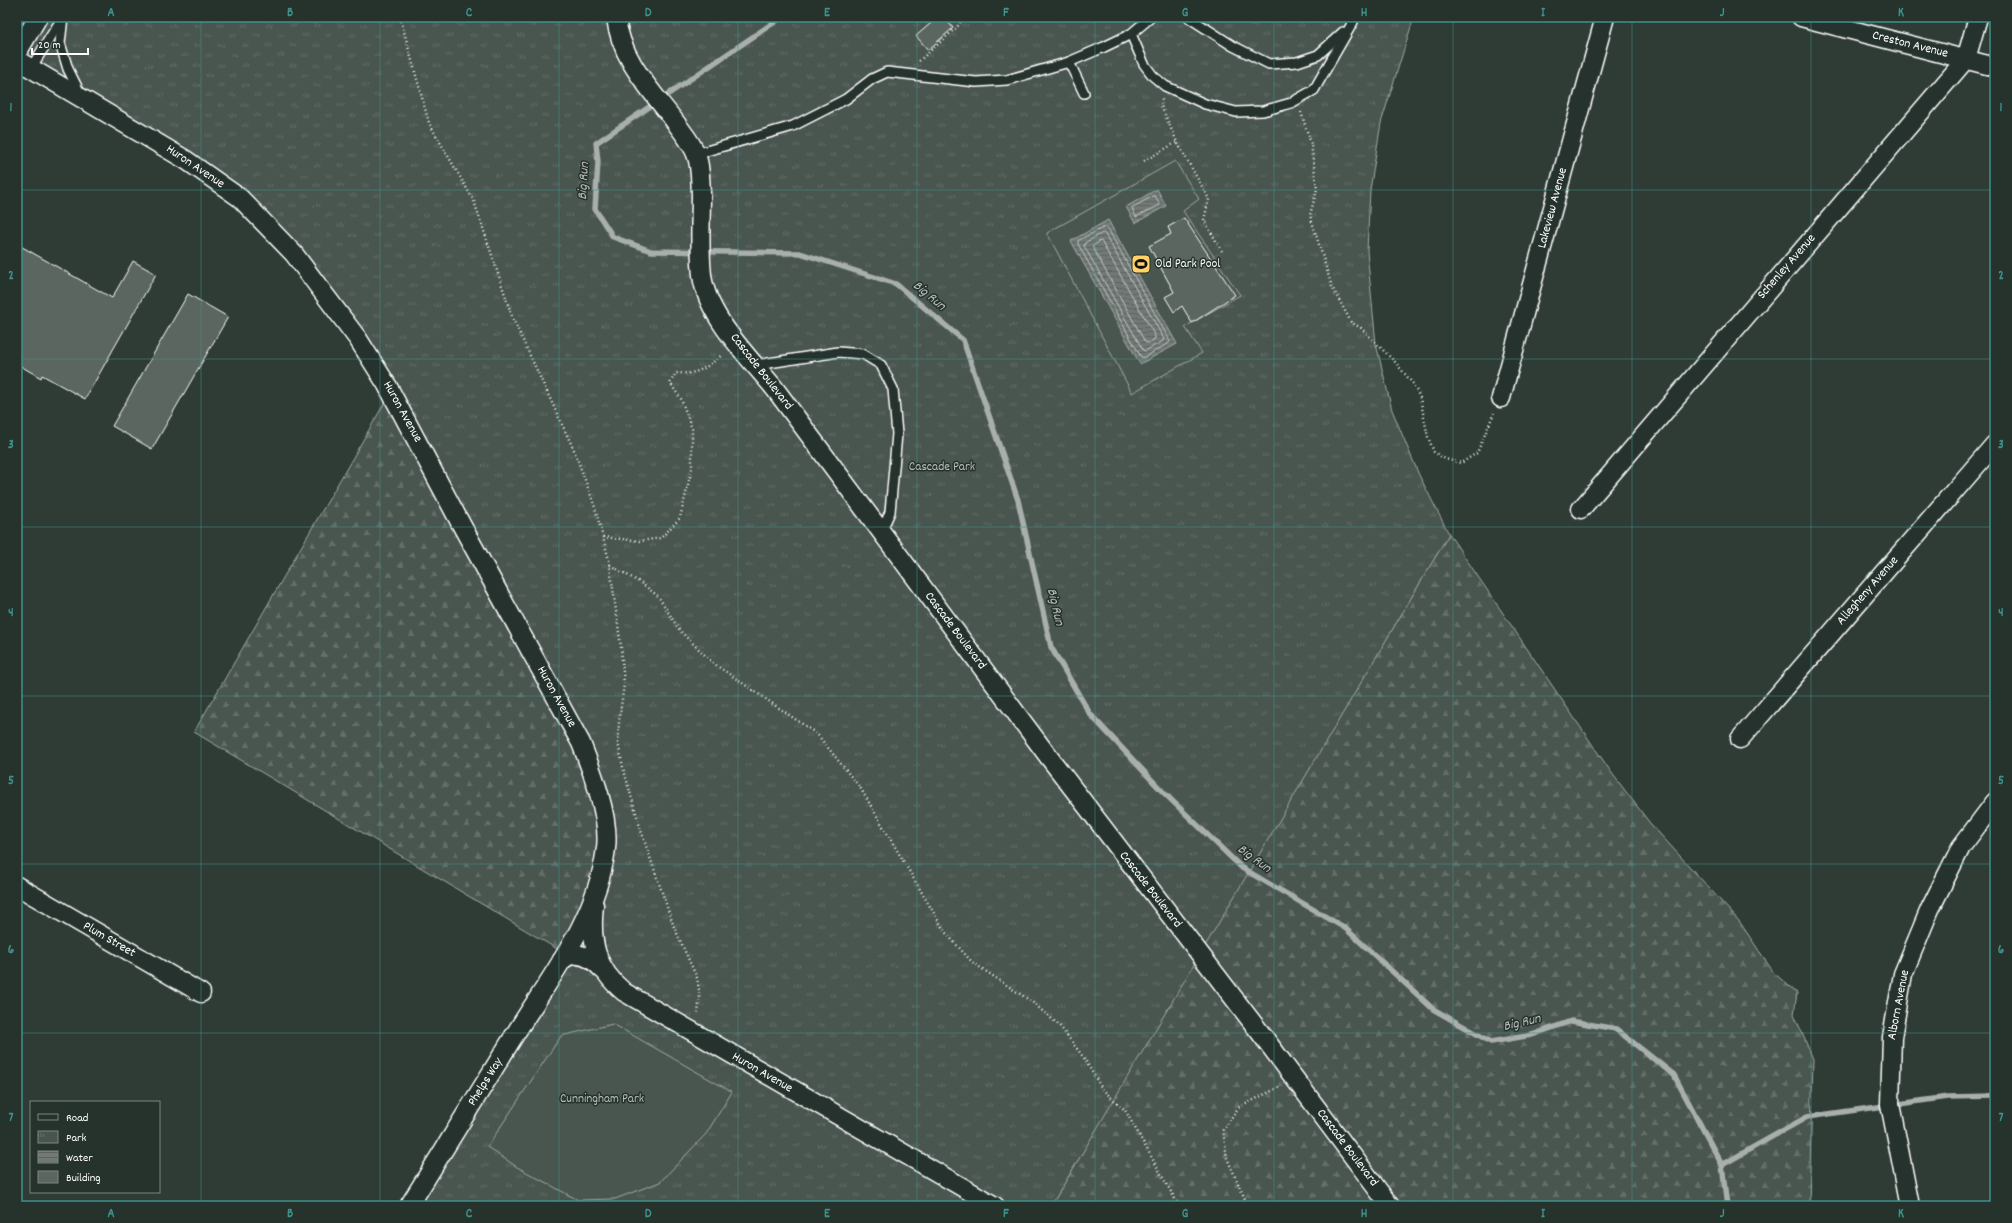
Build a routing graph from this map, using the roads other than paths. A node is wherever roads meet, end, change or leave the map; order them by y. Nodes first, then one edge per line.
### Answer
1 (38, 17) edge
2 (63, 17) edge
3 (616, 17) edge
4 (1151, 17) edge
5 (1188, 17) edge
6 (1605, 17) edge
7 (1801, 17) edge
8 (1978, 17) edge
9 (1354, 20) edge
10 (1131, 34) junction
11 (17, 53) edge
12 (1966, 59) junction
13 (1069, 62) junction
14 (24, 64) edge
15 (1995, 67) edge
16 (1084, 94) dead end
17 (82, 97) junction
18 (696, 154) junction
19 (756, 365) junction
20 (1501, 398) road end
21 (1995, 444) edge
22 (1581, 509) dead end
23 (881, 532) junction
24 (1740, 739) dead end
25 (1995, 802) edge
26 (17, 886) edge
27 (596, 894) junction
28 (562, 959) junction
29 (605, 972) junction
30 (201, 993) dead end
31 (409, 1206) edge
32 (995, 1206) edge
33 (1390, 1206) edge
34 (1910, 1206) edge

1 - 11 street
2 - 14 lane
2 - 17 lane
3 - 18 street, Cascade Boulevard
4 - 10 lane
5 - 9 lane
6 - 20 street, Lakeview Avenue
7 - 12 street, Creston Avenue
8 - 12 street, Schenley Avenue
9 - 10 lane
10 - 13 lane
12 - 15 street, Creston Avenue
12 - 22 street, Schenley Avenue
13 - 16 lane
13 - 18 lane
14 - 17 street, Huron Avenue
17 - 27 street, Huron Avenue
18 - 19 street, Cascade Boulevard
19 - 23 street, Cascade Boulevard
19 - 23 lane
21 - 24 street, Allegheny Avenue
23 - 33 street, Cascade Boulevard
25 - 34 street, Alborn Avenue
26 - 30 street, Plum Street
27 - 28 street, Huron Avenue
27 - 29 street, Huron Avenue
28 - 29 street
28 - 31 street, Phelps Way
29 - 32 street, Huron Avenue

